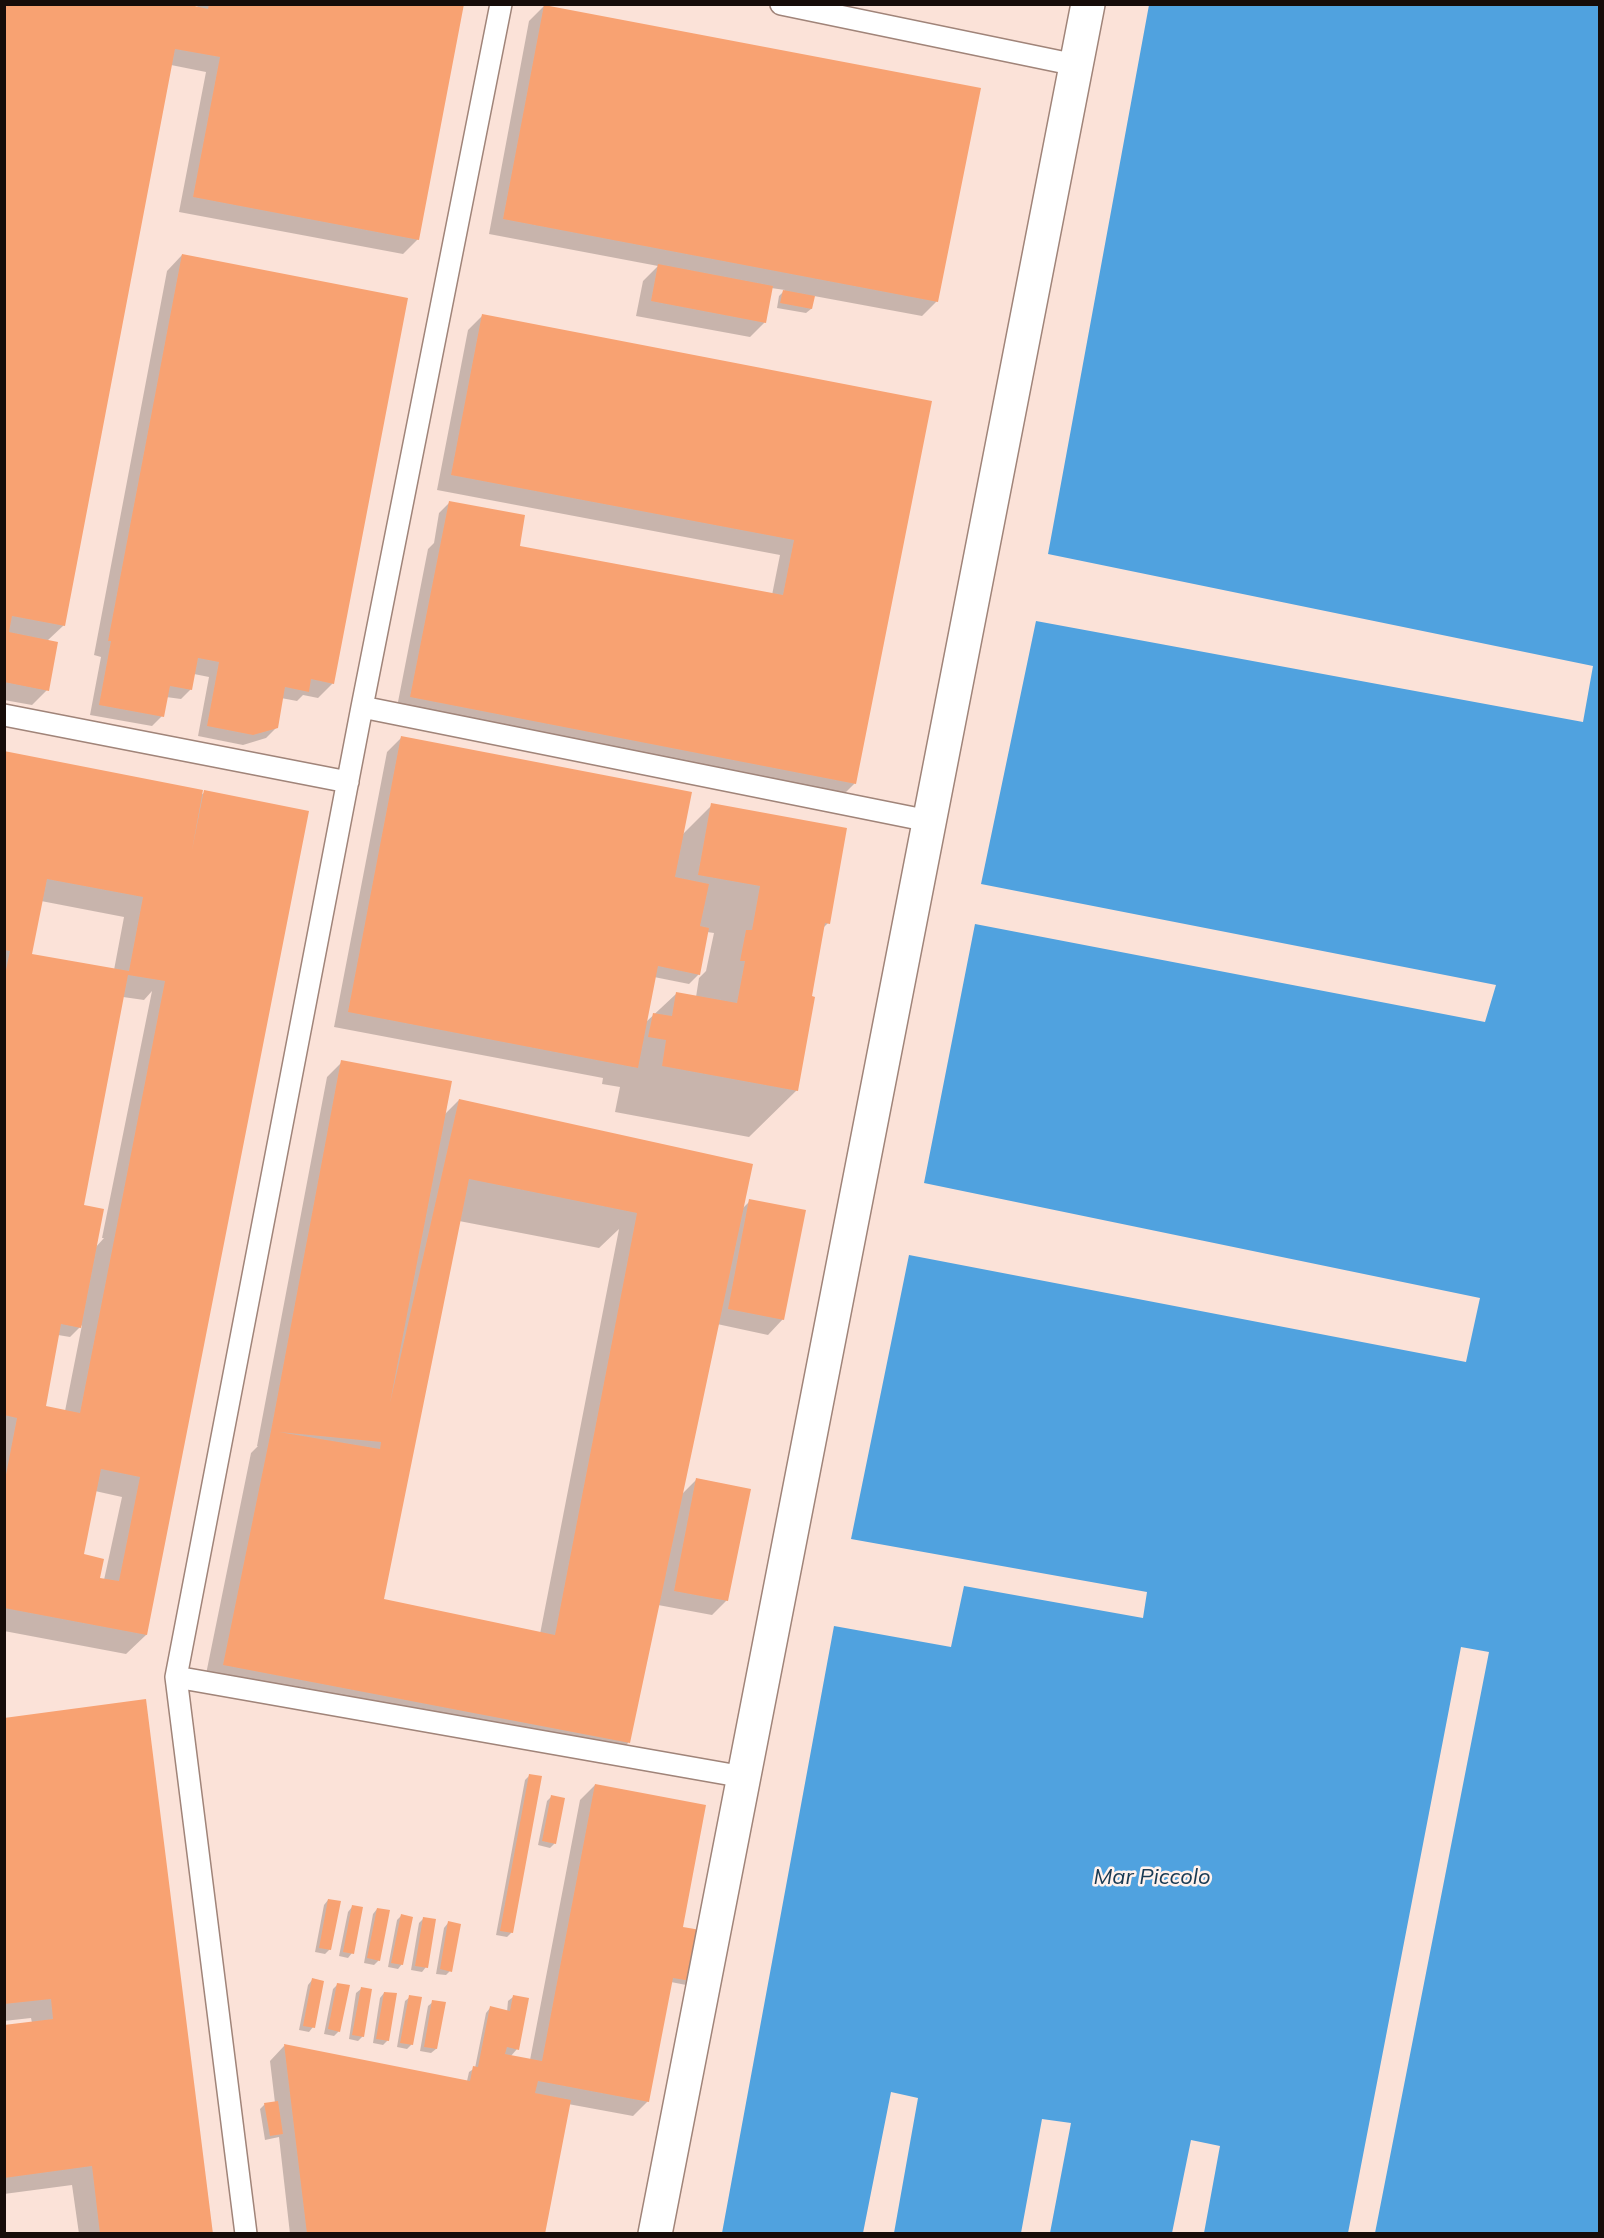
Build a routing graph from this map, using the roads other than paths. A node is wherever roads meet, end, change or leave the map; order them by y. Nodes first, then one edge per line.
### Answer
1 (501, 4) edge
2 (781, 4) edge
3 (1088, 4) edge
4 (1076, 65) junction
5 (362, 707) junction
6 (4, 715) edge
7 (348, 782) junction
8 (929, 821) junction
9 (176, 1677) junction
10 (744, 1777) junction
11 (246, 2234) edge
12 (656, 2234) edge

1 - 5 lane
2 - 4 lane
3 - 4 street
4 - 8 street
5 - 7 lane
5 - 8 lane
6 - 7 lane
7 - 9 lane
8 - 10 street
9 - 10 lane
9 - 11 lane
10 - 12 street

